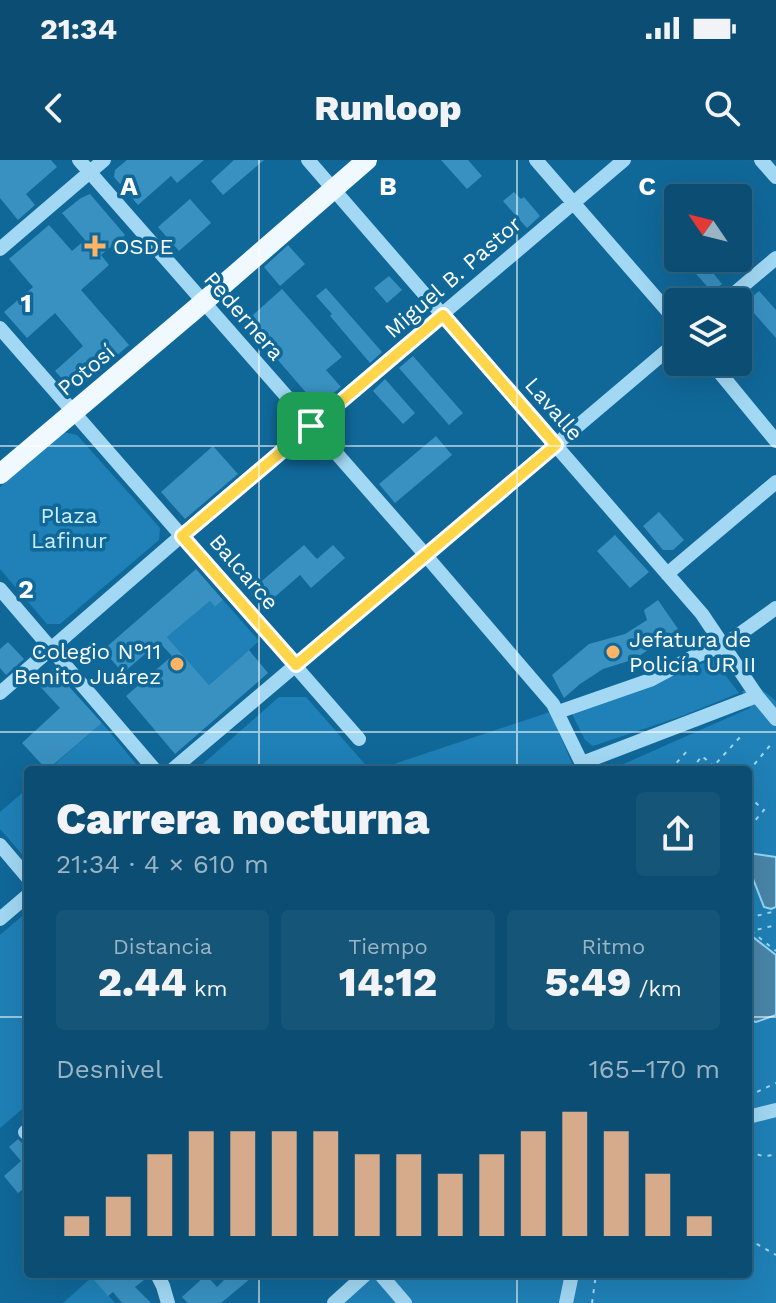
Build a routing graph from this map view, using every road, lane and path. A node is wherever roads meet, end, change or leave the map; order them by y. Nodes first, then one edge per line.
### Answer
1 (79, 160) edge
2 (104, 160) edge
3 (308, 160) edge
4 (367, 160) edge
5 (536, 160) edge
6 (624, 160) edge
7 (761, 160) edge
8 (90, 172) junction
9 (776, 177) edge
10 (333, 189) junction
11 (573, 203) junction
12 (0, 249) edge
13 (776, 258) edge
14 (741, 288) edge
15 (203, 302) junction
16 (664, 307) edge
17 (443, 315) junction
18 (0, 328) edge
19 (664, 353) edge
20 (723, 376) edge
21 (73, 412) junction
22 (311, 426) junction
23 (776, 441) edge
24 (556, 445) junction
25 (0, 474) edge
26 (776, 482) edge
27 (182, 536) junction
28 (424, 555) junction
29 (667, 574) junction
30 (0, 589) edge
31 (776, 608) edge
32 (723, 646) junction
33 (51, 649) junction
34 (296, 665) junction
35 (0, 693) edge
36 (757, 696) junction
37 (558, 712) junction
38 (776, 719) edge
39 (742, 735) dead end
40 (359, 739) dead end
41 (772, 743) dead end
42 (689, 749) dead end
43 (152, 766) edge
44 (177, 766) edge
45 (584, 766) edge
46 (586, 766) edge
47 (674, 766) edge
48 (694, 766) edge
49 (714, 766) joint
50 (752, 767) edge
51 (752, 800) edge
52 (752, 824) edge
53 (0, 845) edge
54 (24, 873) edge
55 (24, 898) edge
56 (776, 911) edge
57 (752, 917) edge
58 (0, 919) edge
59 (776, 925) edge
60 (752, 930) edge
61 (752, 933) edge
62 (776, 951) edge
63 (776, 1083) edge
64 (752, 1094) edge
65 (776, 1110) edge
66 (752, 1116) edge
67 (752, 1153) edge
68 (776, 1155) edge
69 (752, 1241) edge
70 (776, 1255) edge
71 (159, 1278) edge
72 (362, 1278) edge
73 (383, 1278) edge
74 (571, 1278) edge
75 (595, 1278) edge
76 (168, 1303) edge
77 (334, 1303) edge
78 (405, 1303) edge
79 (566, 1303) edge
80 (592, 1303) edge

1 - 8 street, Pedernera
2 - 8 street
3 - 10 street, Lavalle
4 - 10 main road, Potosí
5 - 11 street
6 - 11 street, Miguel B. Pastor
7 - 9 street
8 - 12 street
8 - 15 street, Pedernera
10 - 15 main road, Potosí
10 - 17 street, Lavalle
11 - 16 street
11 - 17 street, Miguel B. Pastor
13 - 14 street
15 - 21 main road, Potosí
15 - 22 street, Pedernera
17 - 22 street, Miguel B. Pastor
17 - 24 street, Lavalle
18 - 21 street, Balcarce
19 - 24 street
20 - 23 street
21 - 25 main road, Potosí
21 - 27 street, Balcarce
22 - 27 street, Miguel B. Pastor
22 - 28 street, Pedernera
24 - 28 street
24 - 29 street, Lavalle
26 - 29 street
27 - 33 street, Miguel B. Pastor
27 - 34 street, Balcarce
28 - 34 street
28 - 37 street, Pedernera
29 - 32 street, Lavalle
30 - 33 street
31 - 32 street
32 - 36 street, Lavalle
32 - 37 street
33 - 35 street, Miguel B. Pastor
33 - 43 street
34 - 40 street, Balcarce
34 - 44 street
36 - 38 street, Lavalle
36 - 46 street
37 - 45 street, Pedernera
39 - 49 path
41 - 50 path
42 - 47 path
48 - 49 path
51 - 52 path
53 - 54 street
55 - 58 street
56 - 57 path
59 - 60 path
61 - 62 path
63 - 64 path
65 - 66 street
67 - 68 path
69 - 70 path
71 - 76 street
72 - 77 street
73 - 78 street
74 - 79 street
75 - 80 path

